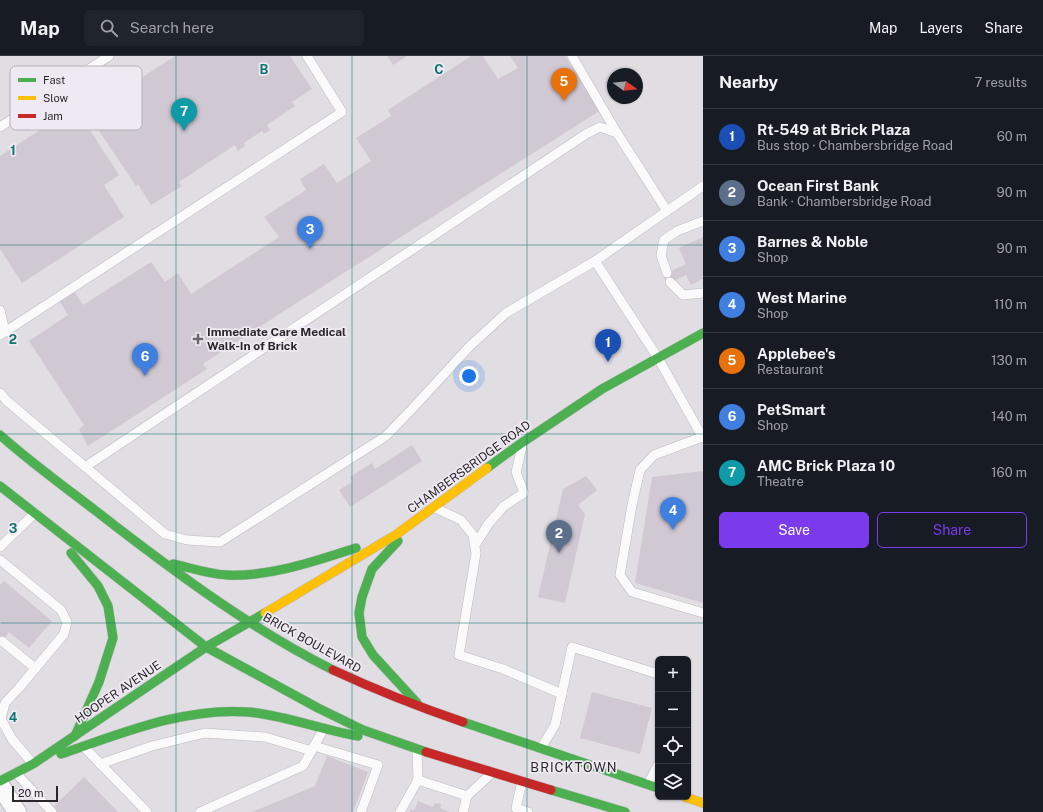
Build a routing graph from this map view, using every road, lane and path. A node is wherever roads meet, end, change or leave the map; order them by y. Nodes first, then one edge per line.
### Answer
1 (109, 56) edge
2 (307, 56) edge
3 (572, 56) edge
4 (94, 66) edge
5 (10, 120) edge
6 (0, 127) edge
7 (617, 133) junction
8 (703, 186) edge
9 (667, 211) junction
10 (703, 221) edge
11 (595, 261) junction
12 (703, 293) edge
13 (0, 310) edge
14 (703, 333) edge
15 (2, 334) edge
16 (658, 358) junction
17 (0, 393) edge
18 (0, 435) edge
19 (703, 438) edge
20 (524, 442) junction
21 (85, 467) junction
22 (0, 486) edge
23 (433, 507) junction
24 (35, 513) junction
25 (420, 517) junction
26 (48, 524) junction
27 (397, 534) junction
28 (475, 545) junction
29 (0, 547) edge
30 (0, 560) edge
31 (160, 560) junction
32 (703, 614) edge
33 (250, 622) junction
34 (2, 641) dead end
35 (206, 647) junction
36 (35, 668) junction
37 (655, 673) edge
38 (562, 694) junction
39 (420, 706) junction
40 (324, 729) junction
41 (75, 736) junction
42 (84, 747) junction
43 (313, 748) junction
44 (414, 748) junction
45 (541, 748) junction
46 (33, 764) junction
47 (100, 764) junction
48 (655, 771) edge
49 (492, 772) junction
50 (16, 773) junction
51 (418, 780) junction
52 (0, 781) edge
53 (522, 781) junction
54 (648, 784) junction
55 (0, 785) edge
56 (655, 787) edge
57 (467, 796) junction
58 (691, 799) edge
59 (703, 803) edge
60 (516, 810) edge
61 (17, 812) edge
62 (52, 812) edge
63 (147, 812) edge
64 (200, 812) edge
65 (361, 812) edge
66 (400, 812) edge
67 (463, 812) edge
68 (528, 812) edge
69 (624, 812) edge

1 - 4 lane
2 - 15 lane
3 - 7 lane
5 - 6 lane
7 - 9 lane
7 - 21 lane
8 - 9 lane
9 - 11 lane
10 - 12 lane
11 - 16 lane
11 - 21 lane
13 - 15 lane
14 - 16 main road, CHAMBERSBRIDGE ROAD
16 - 19 lane
16 - 20 main road, CHAMBERSBRIDGE ROAD
17 - 21 lane
18 - 31 main road, BRICK BOULEVARD
19 - 32 lane
20 - 23 main road, CHAMBERSBRIDGE ROAD
20 - 28 lane
22 - 24 main road
23 - 25 main road, CHAMBERSBRIDGE ROAD
23 - 28 lane
24 - 26 main road
24 - 29 lane
25 - 27 main road, CHAMBERSBRIDGE ROAD
25 - 39 main road
26 - 35 main road
26 - 41 main road
27 - 31 main road
27 - 33 main road, CHAMBERSBRIDGE ROAD
28 - 38 lane
30 - 36 lane
31 - 33 main road, BRICK BOULEVARD
33 - 35 main road, HOOPER AVENUE
33 - 39 main road, BRICK BOULEVARD
34 - 36 lane
35 - 41 main road, HOOPER AVENUE
35 - 44 main road
36 - 46 lane
37 - 38 lane
38 - 45 lane
39 - 45 main road, BRICK BOULEVARD
40 - 42 main road
40 - 43 lane
40 - 44 main road
41 - 46 main road, HOOPER AVENUE
42 - 46 main road
42 - 47 lane
43 - 47 lane
43 - 64 lane
43 - 65 lane
44 - 49 main road
44 - 51 lane
45 - 54 main road, BRICK BOULEVARD
46 - 50 main road, HOOPER AVENUE
47 - 63 lane
48 - 54 lane
49 - 53 main road
49 - 57 lane
50 - 52 main road, HOOPER AVENUE
50 - 62 lane
51 - 57 lane
51 - 66 lane
53 - 60 lane
53 - 69 main road
54 - 56 main road, BRICK BOULEVARD
55 - 61 street
57 - 67 lane
58 - 59 main road
60 - 68 lane

